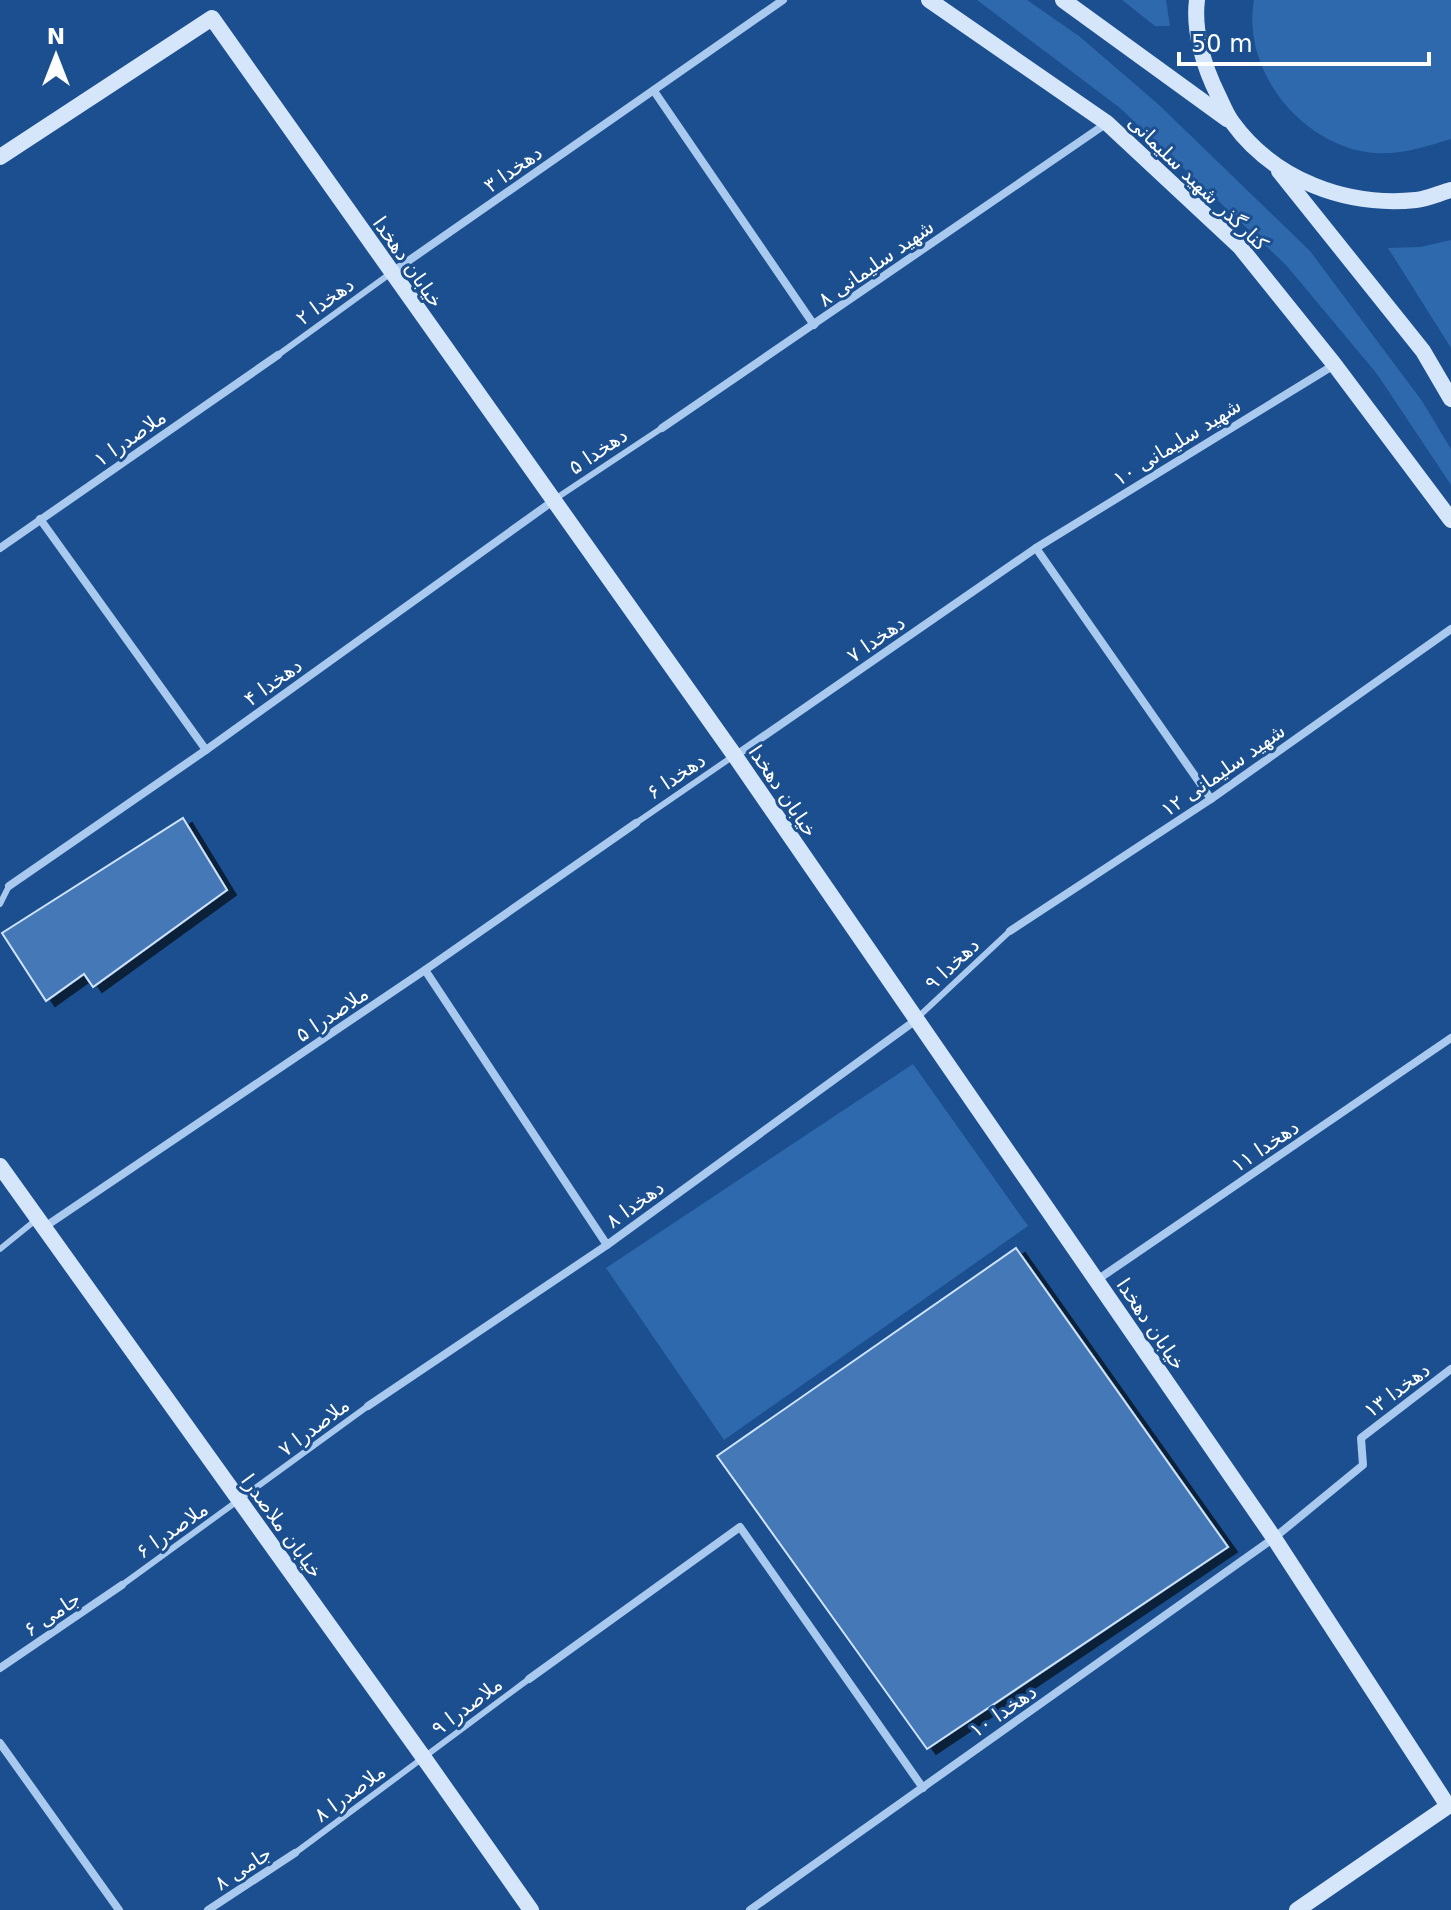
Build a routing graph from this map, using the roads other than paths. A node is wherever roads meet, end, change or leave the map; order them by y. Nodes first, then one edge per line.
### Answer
1 (783, 0) edge
2 (929, 0) edge
3 (1063, 0) edge
4 (1197, 0) edge
5 (654, 91) junction
6 (1232, 122) junction
7 (1107, 123) junction
8 (0, 157) edge
9 (1273, 164) junction
10 (1451, 190) edge
11 (391, 273) junction
12 (814, 325) junction
13 (278, 355) joint
14 (1334, 364) junction
15 (1451, 399) edge
16 (662, 428) joint
17 (553, 501) junction
18 (40, 519) junction
19 (1451, 520) edge
20 (0, 548) edge
21 (1036, 548) junction
22 (1451, 629) edge
23 (206, 750) junction
24 (735, 756) junction
25 (1211, 799) junction
26 (636, 823) joint
27 (9, 886) joint
28 (0, 904) edge
29 (1010, 931) joint
30 (425, 970) junction
31 (916, 1020) junction
32 (1451, 1038) edge
33 (0, 1166) edge
34 (40, 1224) junction
35 (607, 1245) junction
36 (0, 1249) edge
37 (1097, 1280) junction
38 (1451, 1369) edge
39 (368, 1406) joint
40 (240, 1501) junction
41 (1274, 1538) junction
42 (122, 1585) joint
43 (0, 1668) edge
44 (529, 1679) joint
45 (0, 1743) edge
46 (424, 1758) junction
47 (923, 1788) junction
48 (1449, 1805) edge
49 (295, 1853) joint
50 (119, 1910) edge
51 (208, 1910) edge
52 (531, 1910) edge
53 (750, 1910) edge
54 (1297, 1910) edge

1 - 5 street, دهخدا ۳
2 - 7 street, کنارگذر شهید سلیمانی
3 - 6 street
4 - 6 street
5 - 11 street, دهخدا ۳
5 - 12 street
6 - 9 street
7 - 12 street, شهید سلیمانی ۸
7 - 14 street, کنارگذر شهید سلیمانی
8 - 11 street, خیابان دهخدا
9 - 10 street
9 - 15 street
11 - 13 lane, دهخدا ۲
11 - 17 street, خیابان دهخدا
12 - 16 street, شهید سلیمانی ۸
13 - 18 street, ملاصدرا ۱
14 - 19 street, کنارگذر شهید سلیمانی
14 - 21 street, شهید سلیمانی ۱۰
16 - 17 lane, دهخدا ۵
17 - 23 street, دهخدا ۴
17 - 24 street, خیابان دهخدا
18 - 20 street, ملاصدرا ۱
18 - 23 street
21 - 24 street, دهخدا ۷
21 - 25 street
22 - 25 street, شهید سلیمانی ۱۲
23 - 27 street, دهخدا ۴
24 - 26 lane, دهخدا ۶
24 - 31 street, خیابان دهخدا
25 - 29 street, شهید سلیمانی ۱۲
26 - 30 street, ملاصدرا ۵
27 - 28 lane
29 - 31 lane, دهخدا ۹
30 - 34 street, ملاصدرا ۵
30 - 35 street
31 - 35 street, دهخدا ۸
31 - 37 street, خیابان دهخدا
32 - 37 street, دهخدا ۱۱
33 - 34 street, خیابان ملاصدرا
34 - 36 lane
34 - 40 street, خیابان ملاصدرا
35 - 39 street, دهخدا ۸
37 - 41 street, خیابان دهخدا
38 - 41 street, دهخدا ۱۳
39 - 40 lane, ملاصدرا ۷
40 - 42 lane, ملاصدرا ۶
40 - 46 street, خیابان ملاصدرا
41 - 47 street, دهخدا ۱۰
41 - 48 street, خیابان دهخدا
42 - 43 street, جامی ۶
44 - 46 lane, ملاصدرا ۹
44 - 47 street
45 - 50 street
46 - 49 lane, ملاصدرا ۸
46 - 52 street, خیابان ملاصدرا
47 - 53 street, دهخدا ۱۰
48 - 54 street, خیابان دهخدا
49 - 51 street, جامی ۸

